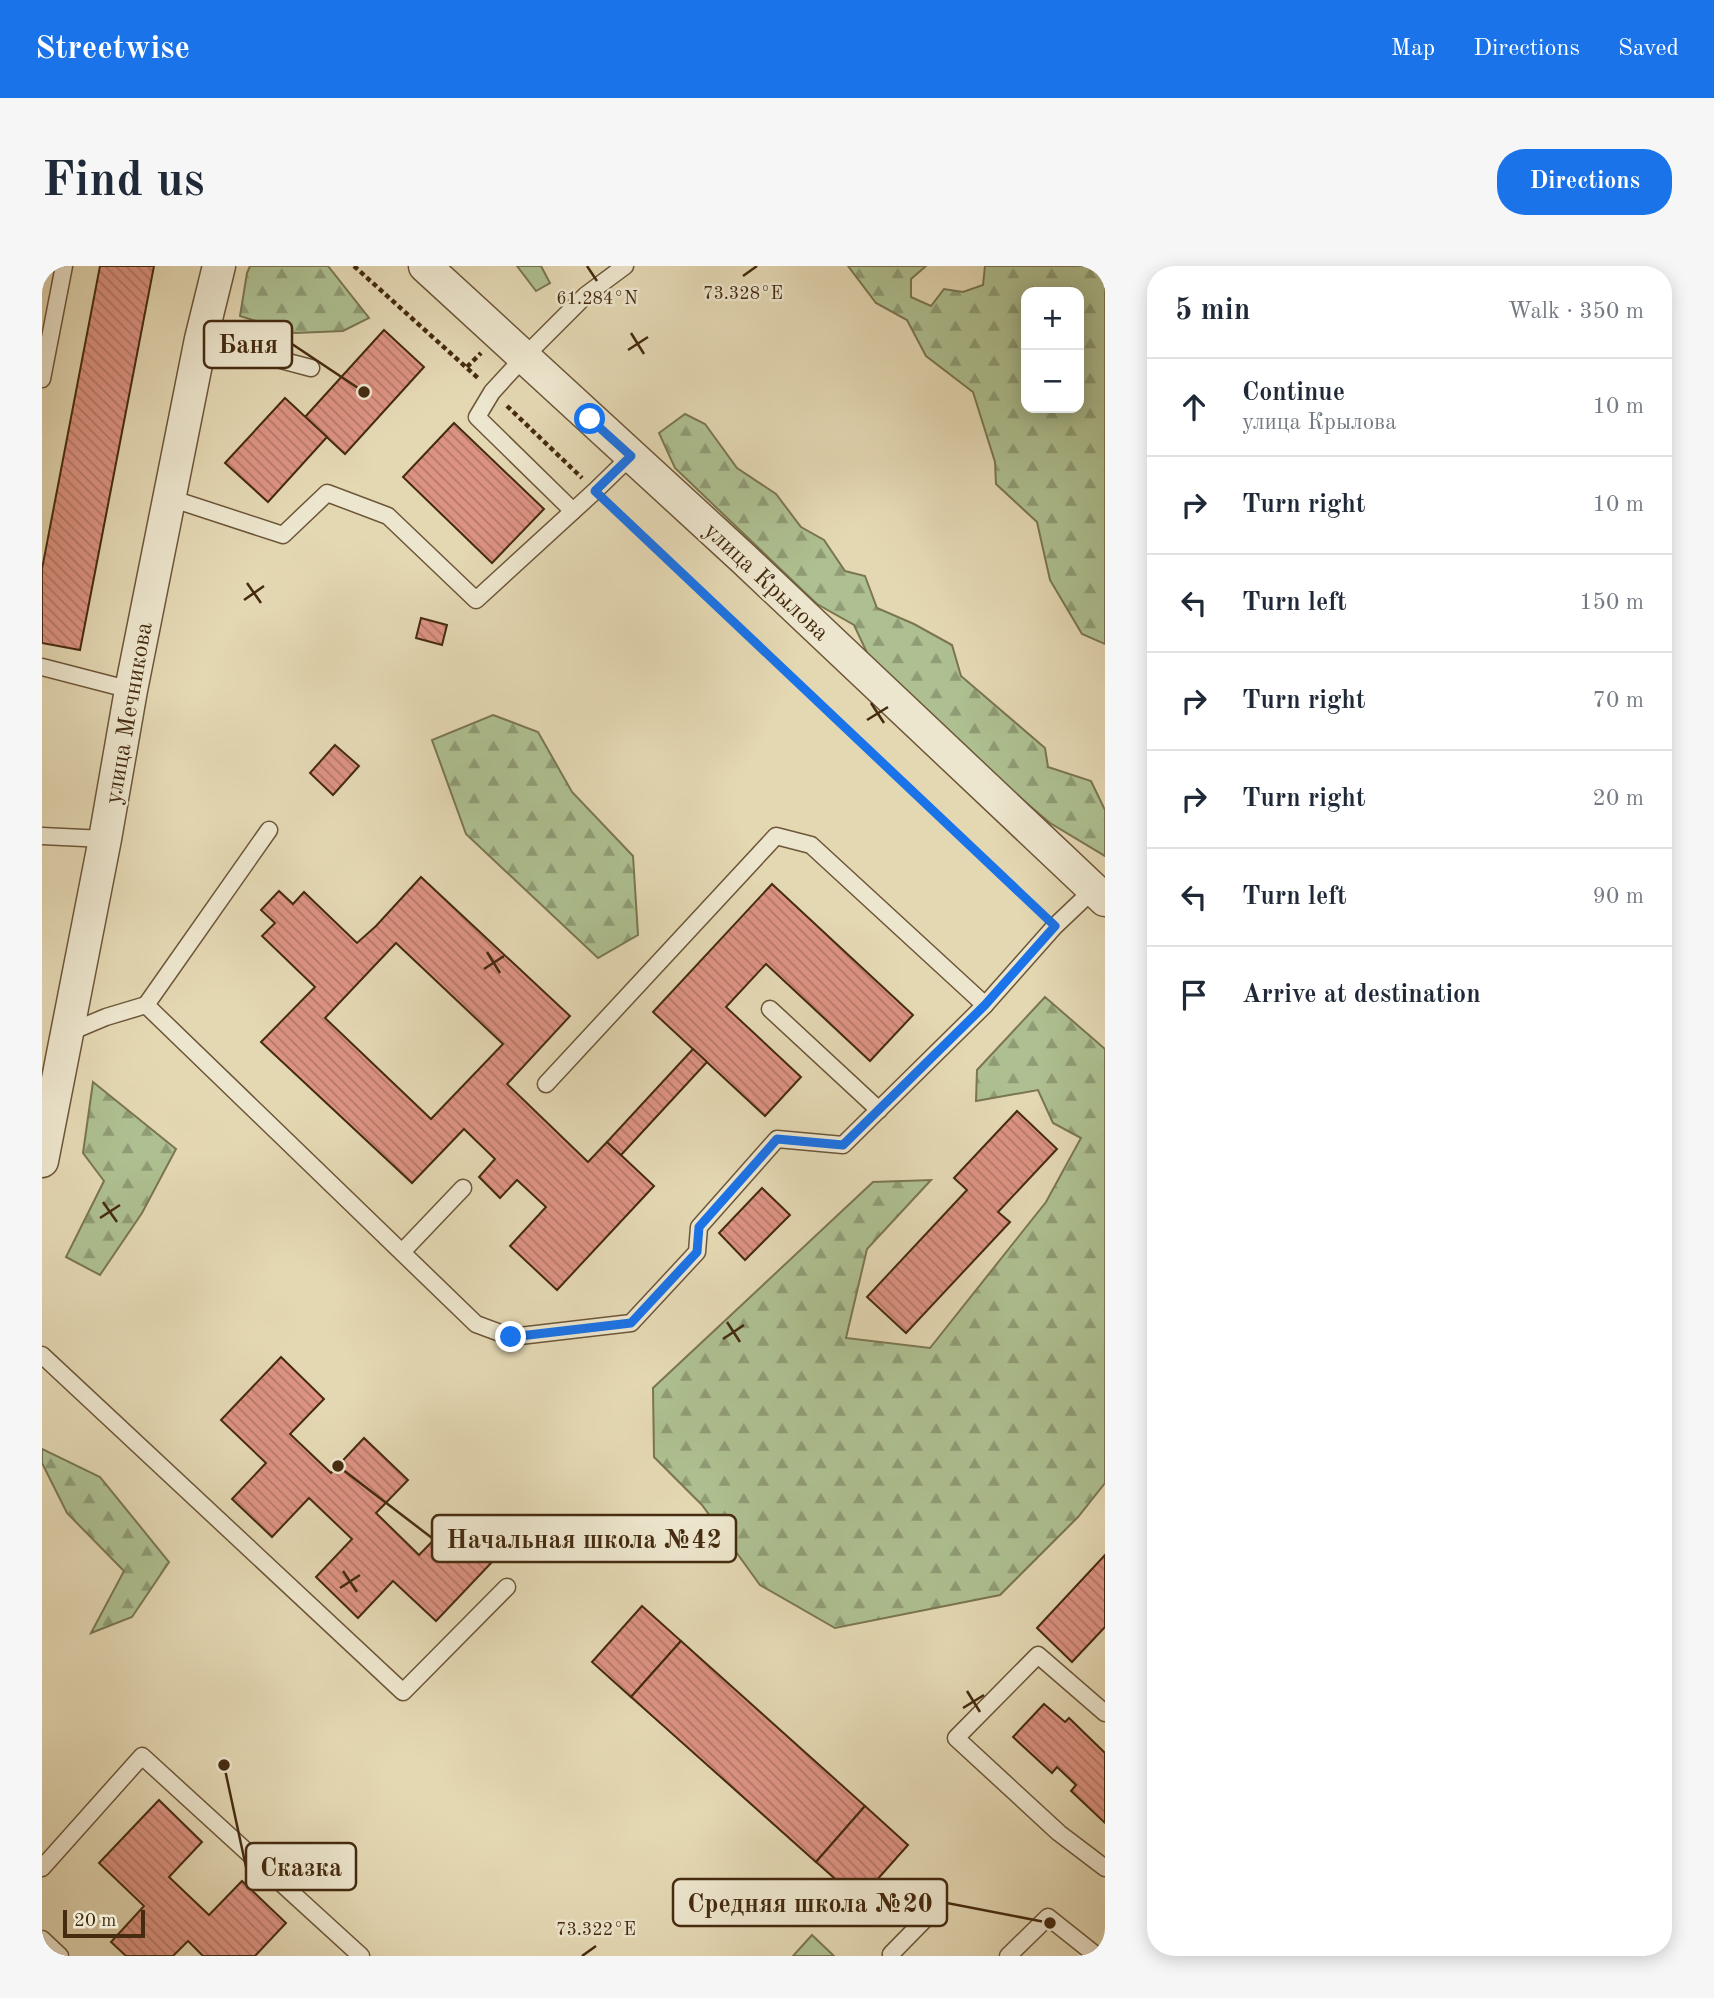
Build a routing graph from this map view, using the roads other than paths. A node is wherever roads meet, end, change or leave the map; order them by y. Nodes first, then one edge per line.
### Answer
1 (64, 266) edge
2 (219, 266) edge
3 (425, 266) edge
4 (625, 266) edge
5 (201, 339) junction
6 (524, 357) junction
7 (311, 368) dead end
8 (42, 379) edge
9 (631, 456) junction
10 (170, 498) junction
11 (573, 511) junction
12 (42, 667) edge
13 (131, 690) junction
14 (269, 830) dead end
15 (42, 836) edge
16 (105, 839) junction
17 (1099, 895) edge
18 (146, 1005) junction
19 (985, 1005) junction
20 (770, 1009) dead end
21 (68, 1033) junction
22 (546, 1084) dead end
23 (879, 1110) junction
24 (42, 1161) edge
25 (463, 1188) dead end
26 (402, 1252) junction
27 (42, 1355) edge
28 (507, 1587) dead end
29 (1105, 1690) edge
30 (1099, 1708) edge
31 (42, 1868) edge
32 (1105, 1868) edge
33 (936, 1908) dead end
34 (42, 1939) edge
35 (60, 1956) edge
36 (361, 1956) edge
37 (892, 1956) edge
38 (1008, 1956) edge
39 (1097, 1956) edge

1 - 8 lane
2 - 5 street, улица Мечникова
3 - 6 street, улица Крылова
4 - 6 lane
5 - 7 lane
5 - 10 street, улица Мечникова
6 - 9 street, улица Крылова
6 - 11 lane
9 - 11 lane
9 - 17 street, улица Крылова
10 - 11 lane
10 - 13 street, улица Мечникова
12 - 13 lane
13 - 16 street, улица Мечникова
14 - 18 lane
15 - 16 lane
16 - 21 street, улица Мечникова
17 - 19 lane
18 - 21 lane
18 - 26 lane
19 - 22 lane
19 - 23 lane
20 - 23 lane
21 - 24 street, улица Мечникова
23 - 26 lane
25 - 26 lane
27 - 28 lane
29 - 30 lane
30 - 32 lane
31 - 36 lane
33 - 37 lane
34 - 35 lane
38 - 39 lane

